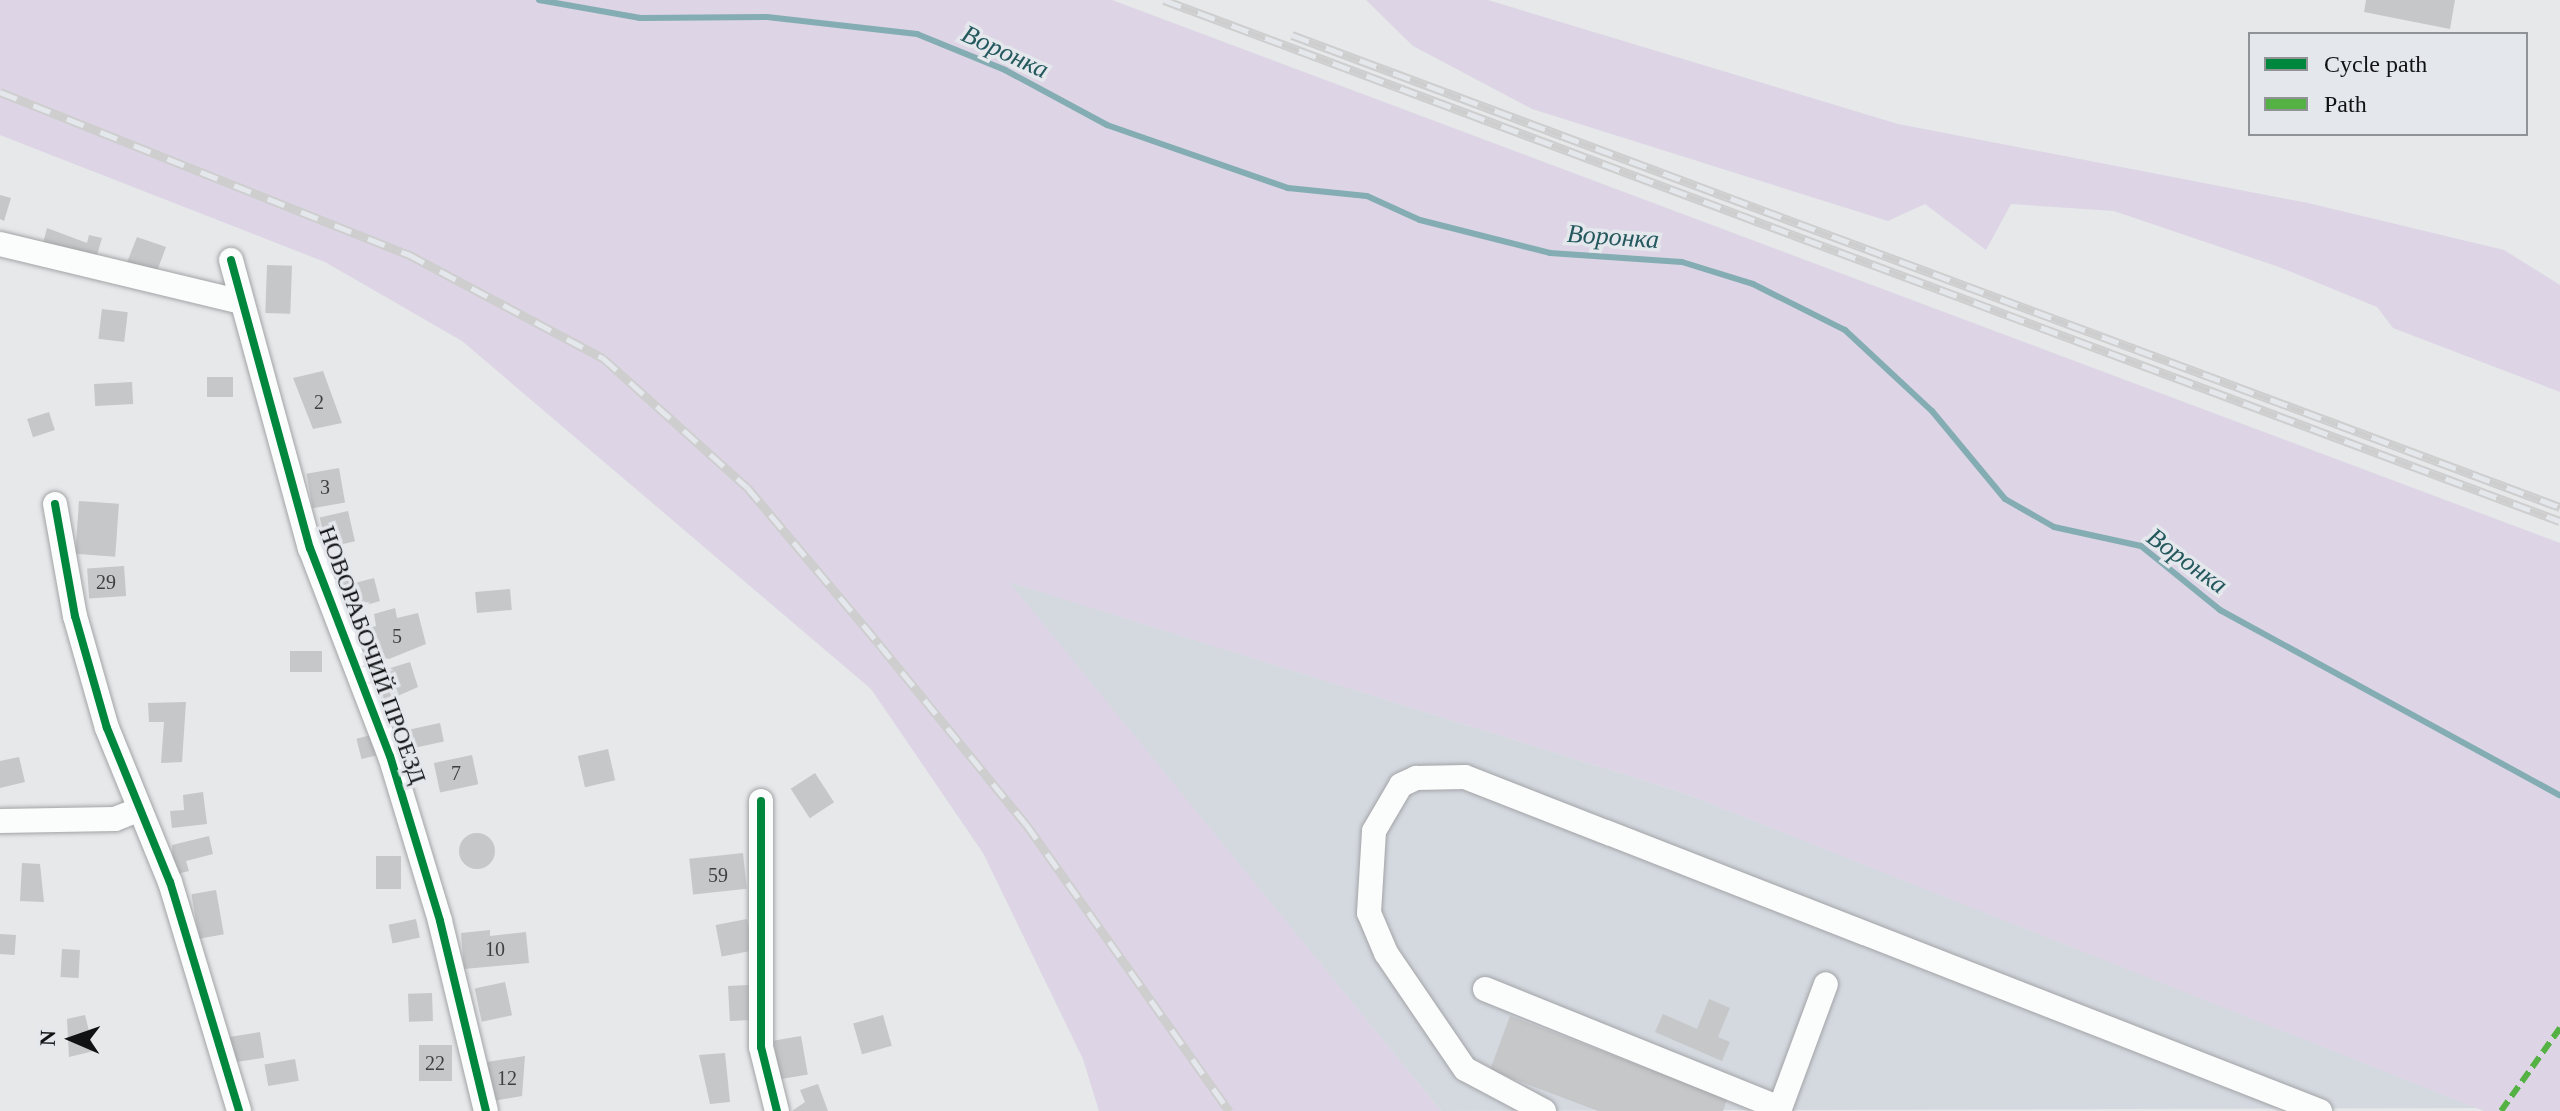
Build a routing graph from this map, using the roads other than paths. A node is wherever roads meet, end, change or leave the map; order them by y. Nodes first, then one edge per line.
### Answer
1 (0, 244) edge
2 (231, 260) dead end
3 (238, 301) junction
4 (55, 504) dead end
5 (761, 801) dead end
6 (135, 811) junction
7 (0, 821) edge
8 (1826, 984) dead end
9 (1485, 989) dead end
10 (1779, 1110) edge
11 (239, 1111) edge
12 (486, 1111) edge
13 (777, 1111) edge
14 (1544, 1111) edge
15 (2320, 1111) edge

1 - 3 street
2 - 3 street, НОВОРАБОЧИЙ ПРОЕЗД
3 - 12 street, НОВОРАБОЧИЙ ПРОЕЗД
4 - 6 street
5 - 13 street
6 - 7 street
6 - 11 street
8 - 10 street
9 - 10 street
14 - 15 street

